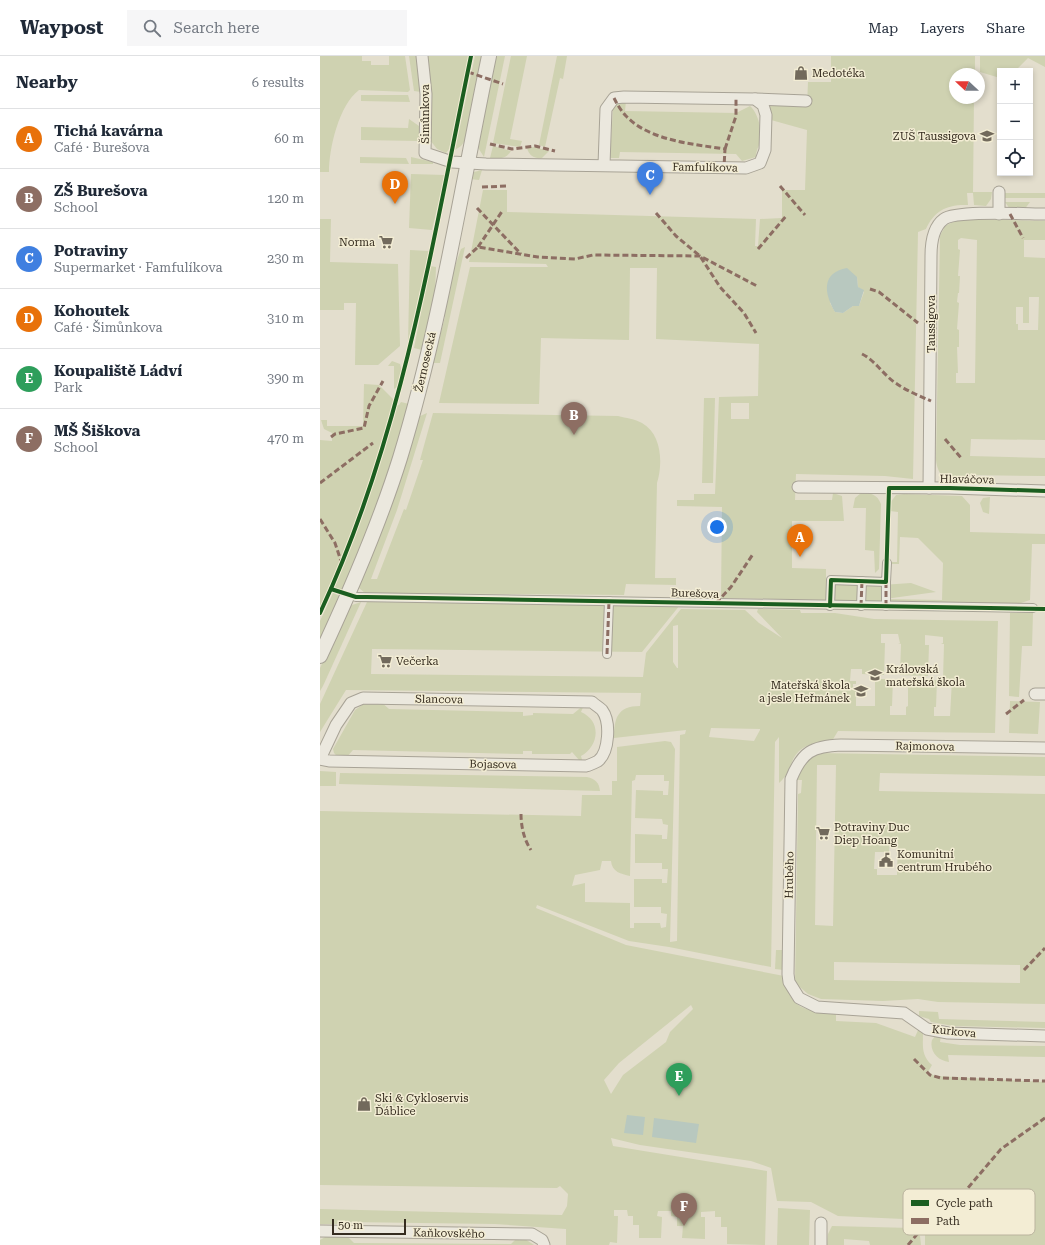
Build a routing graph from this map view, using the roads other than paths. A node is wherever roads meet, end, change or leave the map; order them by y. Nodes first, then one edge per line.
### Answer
1 (422, 56) edge
2 (489, 56) edge
3 (755, 99) junction
4 (806, 101) dead end
5 (467, 163) junction
6 (604, 165) junction
7 (999, 192) dead end
8 (999, 214) junction
9 (1045, 214) edge
10 (798, 487) dead end
11 (929, 488) junction
12 (1045, 491) edge
13 (887, 563) dead end
14 (862, 581) junction
15 (886, 582) junction
16 (356, 597) dead end
17 (609, 601) junction
18 (830, 606) junction
19 (861, 606) junction
20 (886, 606) junction
21 (1033, 608) dead end
22 (607, 654) dead end
23 (320, 656) edge
24 (592, 702) joint
25 (1045, 748) edge
26 (806, 753) joint
27 (320, 759) edge
28 (799, 998) joint
29 (1045, 1036) edge
30 (821, 1222) dead end
31 (321, 1232) edge
32 (544, 1245) edge
33 (821, 1245) edge

1 - 5 street, Šimůnkova
2 - 5 street, Žernosecká
3 - 4 street
3 - 6 street
3 - 6 street, Famfulíkova
5 - 6 street, Famfulíkova
5 - 23 street, Žernosecká
7 - 8 street
8 - 9 street, Taussigova
8 - 11 street, Taussigova
10 - 11 street, Hlaváčova
11 - 12 street, Hlaváčova
13 - 15 street
14 - 15 street
14 - 18 street
14 - 19 street
15 - 20 street
16 - 17 street, Burešova
17 - 18 street, Burešova
17 - 22 street
18 - 19 street, Burešova
19 - 20 street, Burešova
20 - 21 street, Burešova
24 - 27 street, Slancova
24 - 27 street, Bojasova
25 - 26 street, Rajmonova
26 - 28 street, Hrubého
28 - 29 street, Kurkova
30 - 33 street
31 - 32 street, Kaňkovského

